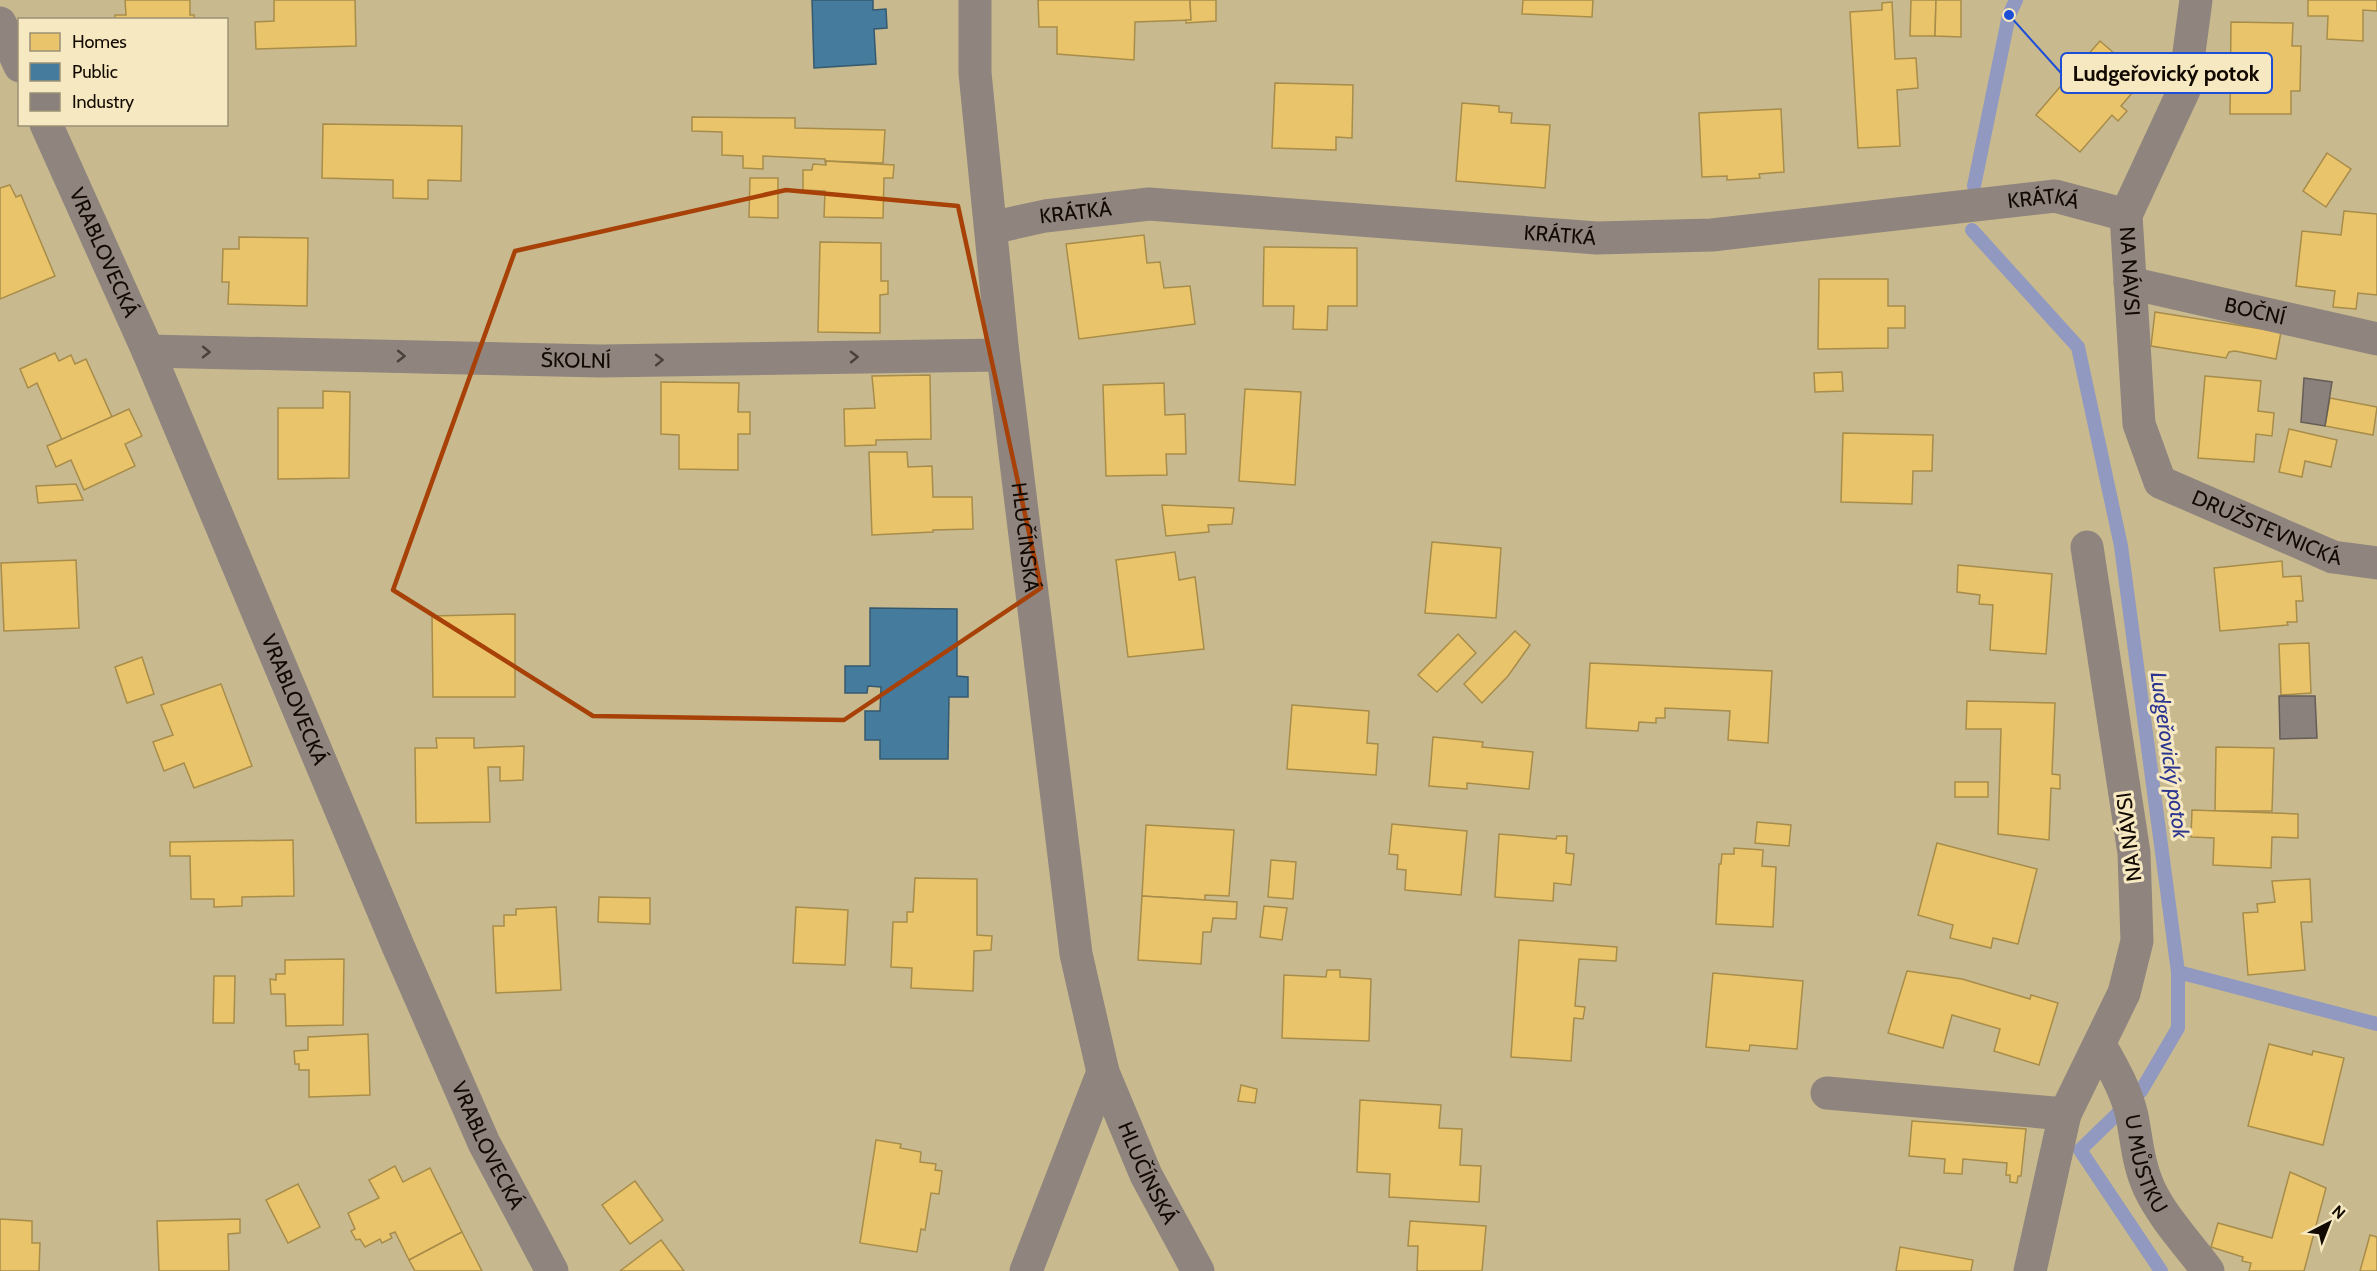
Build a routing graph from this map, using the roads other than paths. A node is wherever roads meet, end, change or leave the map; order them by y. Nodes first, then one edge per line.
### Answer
1 (975, 0) edge
2 (2196, 0) edge
3 (0, 23) edge
4 (18, 62) edge
5 (47, 126) edge
6 (2126, 215) junction
7 (991, 228) junction
8 (2130, 283) junction
9 (2377, 339) edge
10 (148, 351) junction
11 (1003, 355) junction
12 (2160, 482) joint
13 (2087, 547) dead end
14 (2377, 563) edge
15 (2100, 1045) junction
16 (1103, 1072) junction
17 (1827, 1093) dead end
18 (2065, 1114) junction
19 (552, 1271) edge
20 (1026, 1271) edge
21 (1198, 1271) edge
22 (2030, 1271) edge
23 (2208, 1271) edge

1 - 7 street, HLUČÍNSKÁ
2 - 6 street, NA NÁVSI
3 - 4 street
5 - 10 street, VRABLOVECKÁ
6 - 7 street, KRÁTKÁ
6 - 8 street, NA NÁVSI
7 - 11 street, HLUČÍNSKÁ
8 - 9 street, BOČNÍ
8 - 12 street, NA NÁVSI
10 -> 11 street, ŠKOLNÍ
10 - 19 street, VRABLOVECKÁ
11 - 16 street, HLUČÍNSKÁ
12 - 14 street, DRUŽSTEVNICKÁ
13 - 15 street, NA NÁVSI
15 - 18 street, NA NÁVSI
15 - 23 street, U MŮSTKU
16 - 20 street, HLUČÍNSKÁ
16 - 21 street, HLUČÍNSKÁ
17 - 18 street
18 - 22 street, NA NÁVSI

